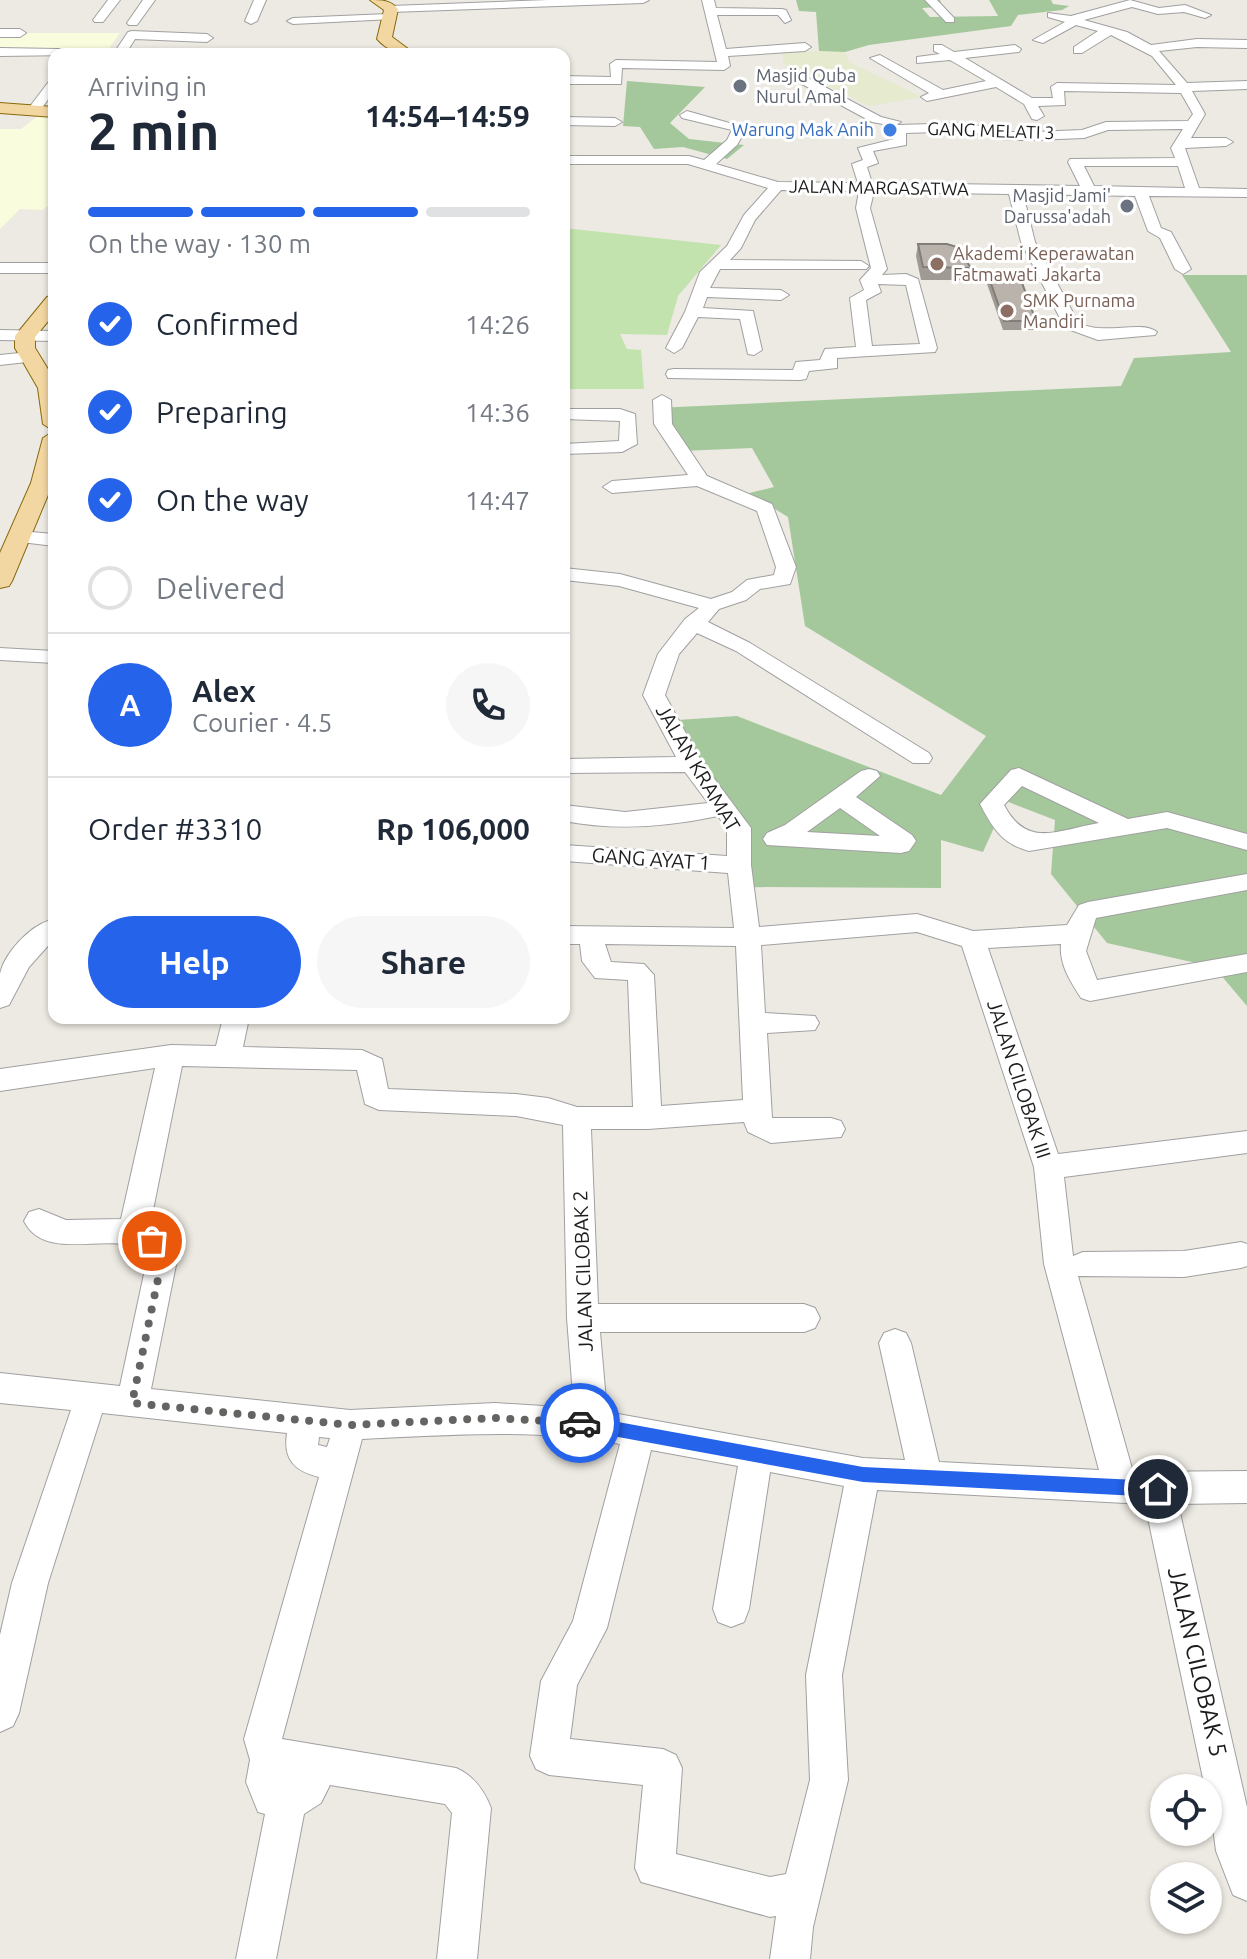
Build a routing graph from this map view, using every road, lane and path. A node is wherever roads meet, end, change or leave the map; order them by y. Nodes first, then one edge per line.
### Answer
1 (114, 0) edge
2 (149, 0) edge
3 (260, 0) edge
4 (377, 0) edge
5 (643, 0) edge
6 (931, 0) edge
7 (486, 3) edge
8 (709, 6) edge
9 (389, 13) junction
10 (1052, 15) dead end
11 (1205, 15) dead end
12 (99, 20) dead end
13 (785, 20) dead end
14 (950, 20) dead end
15 (251, 21) dead end
16 (293, 21) dead end
17 (1073, 21) junction
18 (133, 23) dead end
19 (1105, 30) junction
20 (0, 33) edge
21 (20, 33) dead end
22 (1125, 35) junction
23 (207, 38) dead end
24 (1039, 40) dead end
25 (1247, 44) edge
26 (805, 47) dead end
27 (123, 48) edge
28 (398, 48) edge
29 (938, 48) dead end
30 (1153, 48) junction
31 (1015, 49) dead end
32 (1078, 50) dead end
33 (0, 52) edge
34 (48, 52) edge
35 (719, 53) junction
36 (952, 55) junction
37 (876, 58) dead end
38 (921, 60) dead end
39 (793, 74) dead end
40 (570, 80) edge
41 (996, 83) junction
42 (1247, 85) edge
43 (1186, 88) junction
44 (48, 91) edge
45 (570, 94) edge
46 (941, 94) junction
47 (619, 95) dead end
48 (1029, 102) junction
49 (0, 108) edge
50 (34, 109) junction
51 (48, 111) edge
52 (687, 115) dead end
53 (570, 121) edge
54 (615, 122) dead end
55 (896, 125) junction
56 (1190, 125) junction
57 (1044, 135) junction
58 (1182, 142) junction
59 (1226, 142) dead end
60 (570, 149) edge
61 (612, 149) dead end
62 (570, 160) edge
63 (1182, 162) junction
64 (705, 166) junction
65 (777, 186) junction
66 (867, 189) junction
67 (1015, 190) junction
68 (1089, 191) junction
69 (1141, 192) junction
70 (1194, 193) junction
71 (1242, 198) edge
72 (717, 264) junction
73 (0, 268) edge
74 (48, 268) edge
75 (1183, 269) dead end
76 (865, 273) junction
77 (700, 292) junction
78 (781, 295) dead end
79 (693, 312) junction
80 (48, 315) edge
81 (1149, 332) dead end
82 (0, 335) edge
83 (39, 336) edge
84 (674, 348) dead end
85 (754, 350) dead end
86 (865, 352) junction
87 (29, 357) junction
88 (0, 360) edge
89 (674, 374) dead end
90 (48, 383) edge
91 (662, 400) dead end
92 (570, 414) edge
93 (570, 449) edge
94 (48, 460) edge
95 (700, 480) junction
96 (612, 487) dead end
97 (20, 537) junction
98 (48, 539) edge
99 (570, 575) edge
100 (0, 581) edge
101 (712, 605) junction
102 (692, 623) junction
103 (0, 654) edge
104 (48, 657) edge
105 (921, 758) dead end
106 (691, 764) junction
107 (570, 767) edge
108 (869, 776) dead end
109 (840, 797) junction
110 (725, 807) junction
111 (570, 814) edge
112 (1126, 827) junction
113 (777, 839) junction
114 (740, 840) junction
115 (1247, 842) edge
116 (570, 853) edge
117 (739, 865) junction
118 (1247, 882) edge
119 (48, 930) dead end
120 (1073, 934) junction
121 (578, 935) edge
122 (748, 937) junction
123 (973, 940) junction
124 (1247, 963) edge
125 (0, 998) edge
126 (752, 1023) junction
127 (806, 1023) dead end
128 (235, 1024) edge
129 (171, 1055) junction
130 (227, 1056) junction
131 (0, 1080) edge
132 (757, 1110) junction
133 (577, 1118) junction
134 (648, 1118) junction
135 (831, 1129) dead end
136 (1247, 1142) edge
137 (1048, 1167) junction
138 (39, 1221) dead end
139 (133, 1233) junction
140 (1241, 1255) dead end
141 (1069, 1264) junction
142 (583, 1318) junction
143 (804, 1318) dead end
144 (895, 1343) dead end
145 (0, 1388) edge
146 (91, 1398) junction
147 (132, 1403) junction
148 (305, 1422) junction
149 (592, 1424) junction
150 (350, 1425) junction
151 (639, 1434) junction
152 (757, 1453) junction
153 (336, 1465) junction
154 (863, 1474) junction
155 (926, 1478) junction
156 (1247, 1487) edge
157 (1121, 1488) junction
158 (1158, 1489) junction
159 (731, 1609) dead end
160 (0, 1713) edge
161 (271, 1756) junction
162 (318, 1766) junction
163 (287, 1802) junction
164 (1247, 1881) edge
165 (802, 1891) junction
166 (256, 1959) edge
167 (457, 1959) edge
168 (790, 1959) edge

1 - 12 street
2 - 18 street
3 - 15 street
4 - 9 main road
5 - 7 street
6 - 14 street
7 - 9 street
8 - 13 street
8 - 35 street
9 - 16 street
9 - 28 main road
10 - 17 street
11 - 17 street
17 - 19 street
17 - 24 street
19 - 22 street
19 - 22 street
19 - 32 street
20 - 21 street
22 - 30 street
23 - 27 street
25 - 30 street
26 - 35 street
29 - 36 street
30 - 43 street
31 - 36 street
33 - 34 street
35 - 40 street
36 - 38 street
36 - 41 street
37 - 46 street
39 - 55 street
41 - 46 street
41 - 48 street
42 - 43 street
43 - 48 street
43 - 56 street
44 - 50 street
45 - 47 street
46 - 55 street
48 - 57 street
49 - 50 main road
50 - 51 main road
52 - 64 street
53 - 54 street
55 - 57 street, GANG MELATI 3
55 - 66 street, GANG MELATI 3
56 - 57 street, GANG MELATI 3
56 - 58 street
58 - 59 street
58 - 63 street
60 - 61 street
62 - 64 street, JALAN MARGASATWA
63 - 68 street
63 - 70 street
64 - 65 street, JALAN MARGASATWA
65 - 66 street, JALAN MARGASATWA
65 - 72 street
66 - 67 street, JALAN MARGASATWA
66 - 76 street
67 - 68 street, JALAN MARGASATWA
67 - 81 street
68 - 69 street, JALAN MARGASATWA
69 - 70 street, JALAN MARGASATWA
69 - 75 street
70 - 71 street, JALAN MARGASATWA
72 - 76 street
72 - 77 street
73 - 74 street
76 - 86 street
76 - 86 street
77 - 78 street
77 - 79 street
79 - 84 street
79 - 85 street
80 - 83 main road
82 - 83 street
83 - 87 main road
86 - 89 street
87 - 88 street
87 - 90 main road
91 - 95 street
92 - 93 street
94 - 97 main road
95 - 96 street
95 - 101 street, JALAN KRAMAT
97 - 98 street
97 - 100 main road
99 - 101 street
101 - 102 street, JALAN KRAMAT
102 - 105 street
102 - 106 street, JALAN KRAMAT
103 - 104 street
106 - 107 street
106 - 110 street, JALAN KRAMAT
108 - 109 street
109 - 113 street
109 - 113 street
110 - 111 street
110 - 114 street, JALAN KRAMAT
112 - 112 street
112 - 115 street
113 - 114 street
114 - 117 street, JALAN KRAMAT
116 - 117 street, GANG AYAT 1
117 - 122 street, JALAN KRAMAT
118 - 120 street
119 - 125 street
120 - 123 street
120 - 124 street
121 - 122 street
121 - 134 street
122 - 123 street
122 - 126 street, JALAN KRAMAT
123 - 137 street, JALAN CILOBAK III
126 - 127 street
126 - 132 street, JALAN KRAMAT
128 - 130 street
129 - 130 street
129 - 131 street
129 - 139 street
130 - 133 street
132 - 134 street
132 - 135 street
133 - 134 street
133 - 142 street, JALAN CILOBAK 2
136 - 137 street
137 - 141 street, JALAN CILOBAK III
138 - 139 street
139 - 147 street
140 - 141 street
141 - 157 street, JALAN CILOBAK III
142 - 143 street
142 - 149 street, JALAN CILOBAK 2
144 - 155 street
145 - 146 street
146 - 147 street
146 - 160 street
147 - 148 street
148 - 150 street
148 - 153 street
149 - 150 street
149 - 151 street
150 - 153 street
151 - 152 street
151 - 165 street
152 - 154 street
152 - 159 street
153 - 161 street
154 - 155 street
154 - 165 street
155 - 157 street
156 - 158 street
157 - 158 street
158 - 164 street, JALAN CILOBAK 5
161 - 162 street
161 - 163 street
162 - 163 street
162 - 167 street
163 - 166 street
165 - 168 street

